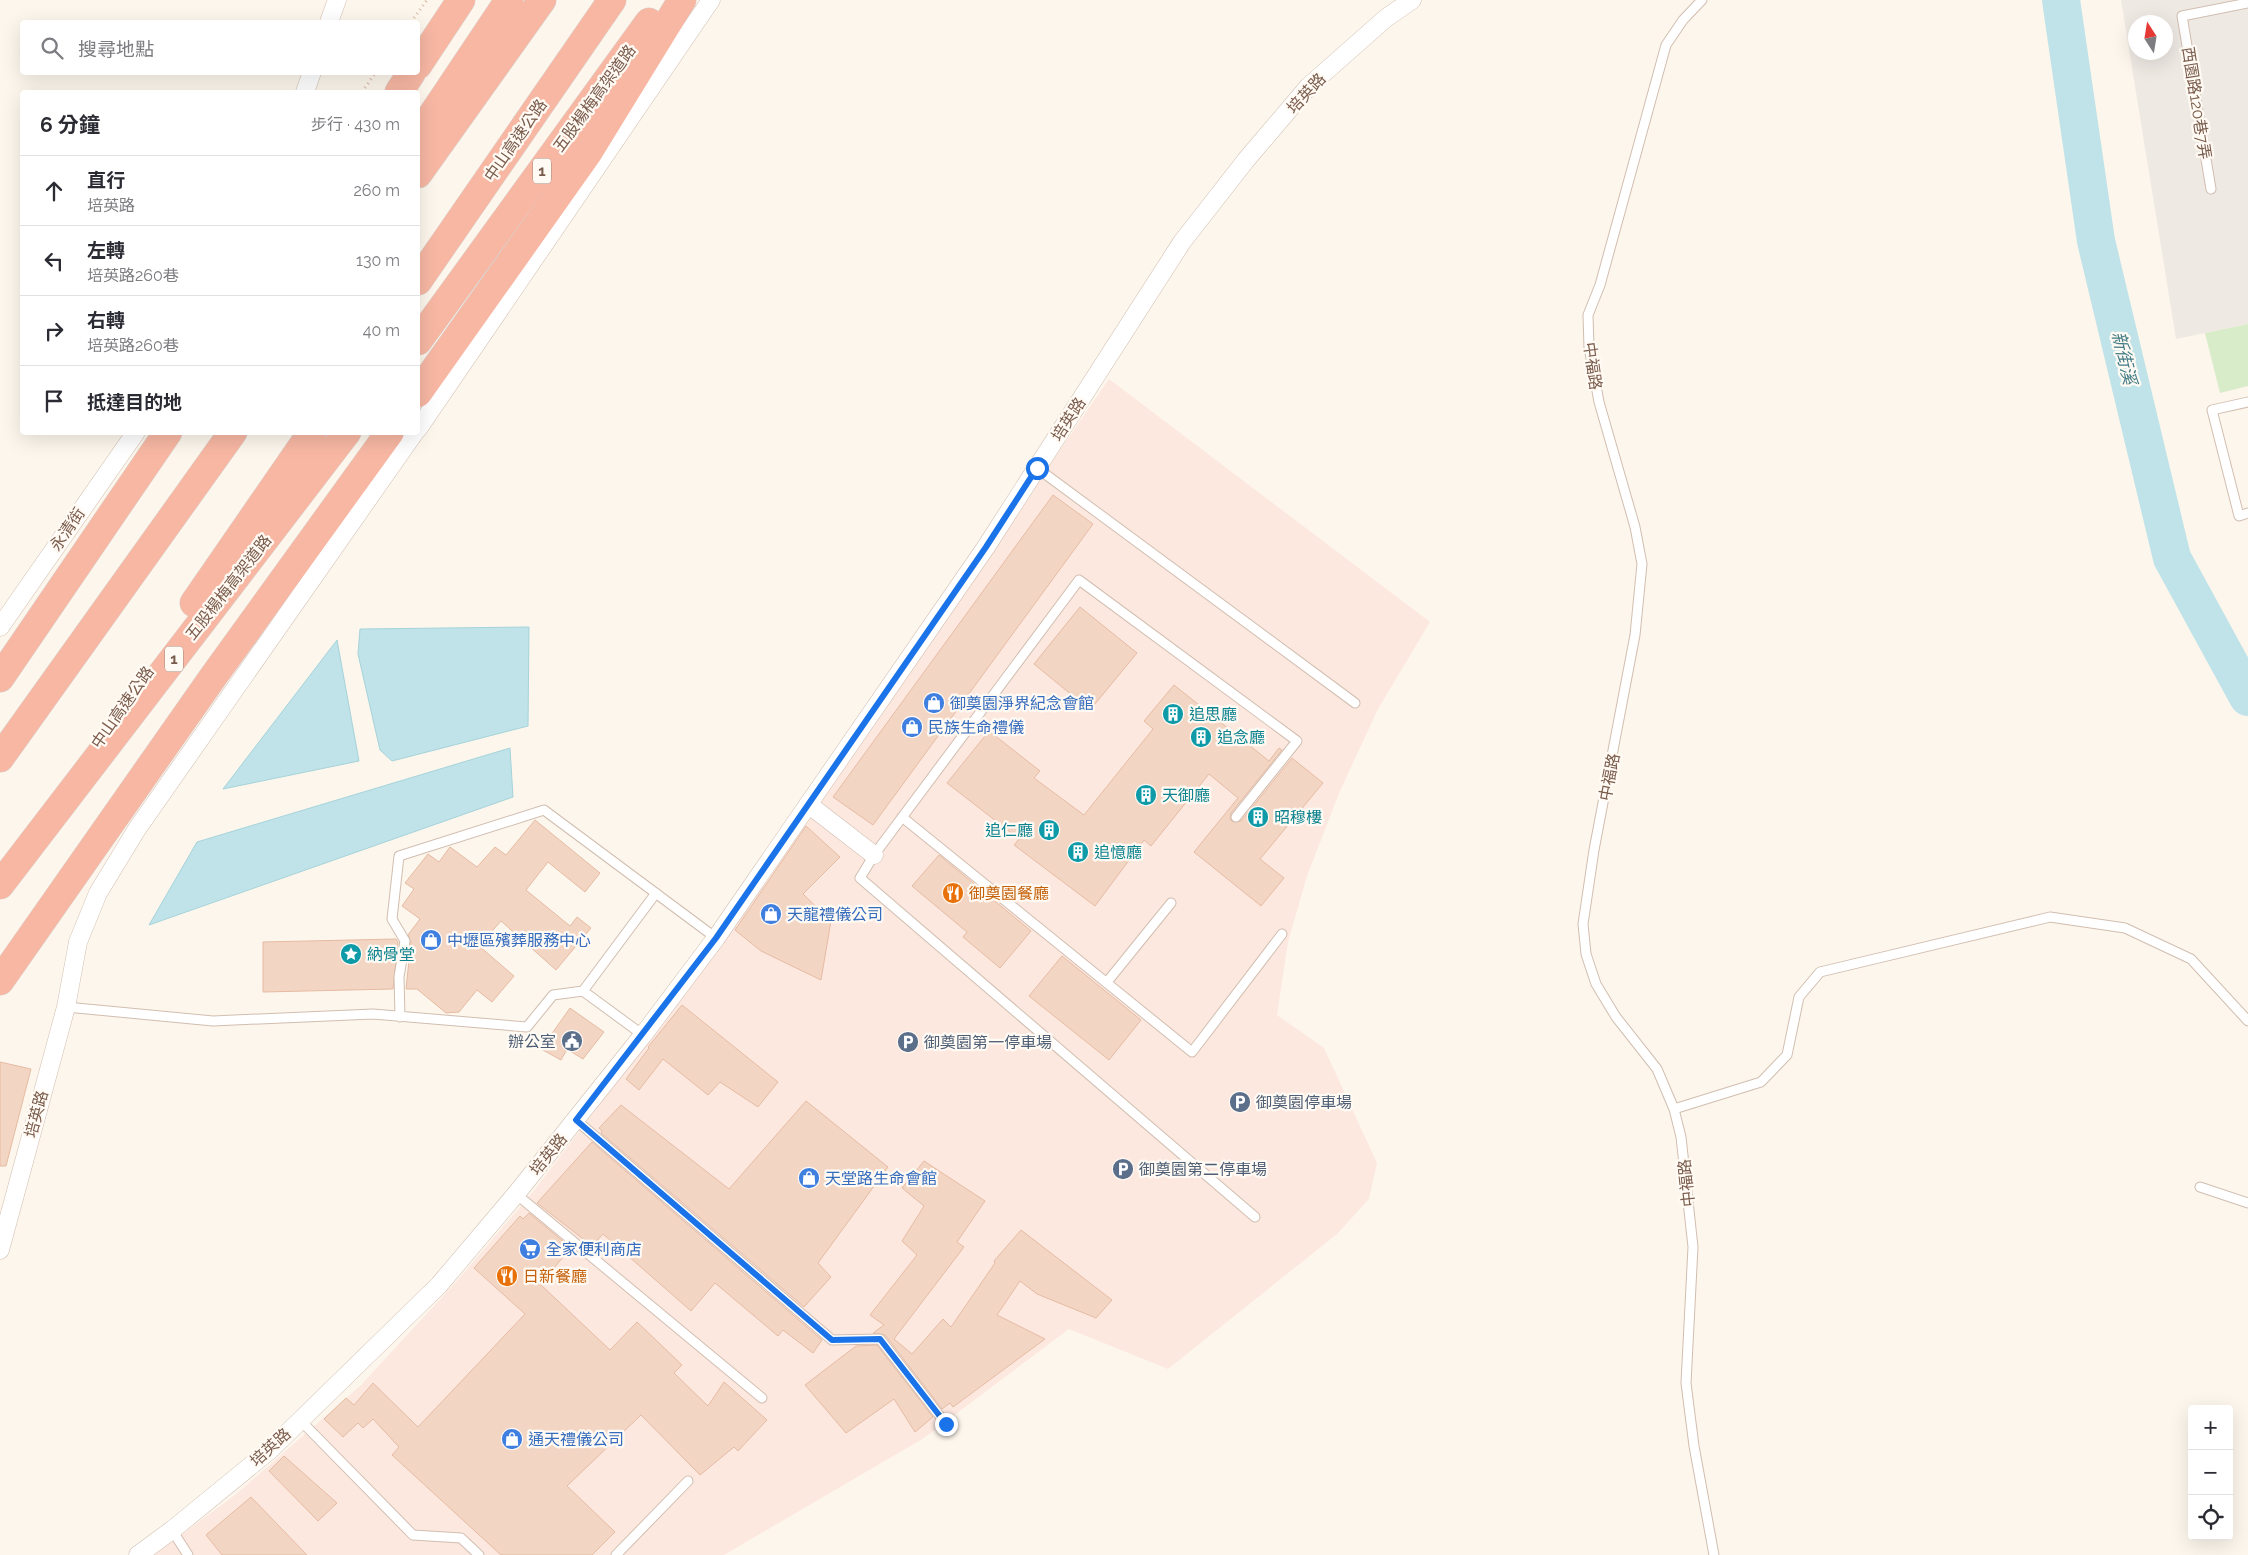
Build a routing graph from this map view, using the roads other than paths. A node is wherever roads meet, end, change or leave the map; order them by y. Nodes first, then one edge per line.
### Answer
1 (337, 0) edge
2 (461, 0) edge
3 (509, 0) edge
4 (542, 0) edge
5 (612, 0) edge
6 (665, 0) edge
7 (682, 0) edge
8 (711, 0) edge
9 (1412, 0) edge
10 (1702, 0) edge
11 (2248, 3) edge
12 (330, 20) edge
13 (420, 62) edge
14 (311, 75) edge
15 (410, 75) edge
16 (306, 90) edge
17 (400, 90) edge
18 (420, 133) edge
19 (420, 171) edge
20 (2211, 189) dead end
21 (420, 278) edge
22 (420, 338) edge
23 (420, 391) edge
24 (2248, 402) edge
25 (420, 425) edge
26 (134, 435) edge
27 (166, 435) edge
28 (217, 435) edge
29 (231, 435) edge
30 (310, 435) edge
31 (345, 435) edge
32 (388, 435) edge
33 (413, 435) edge
34 (1037, 468) junction
35 (2248, 514) edge
36 (0, 628) edge
37 (0, 678) edge
38 (1355, 703) dead end
39 (3, 754) edge
40 (808, 804) junction
41 (902, 817) junction
42 (1236, 817) dead end
43 (874, 855) junction
44 (0, 884) edge
45 (656, 893) junction
46 (1171, 902) dead end
47 (1282, 934) dead end
48 (716, 938) junction
49 (0, 981) edge
50 (1107, 982) junction
51 (583, 990) junction
52 (66, 1007) junction
53 (400, 1016) junction
54 (2248, 1021) edge
55 (643, 1035) junction
56 (1674, 1109) junction
57 (576, 1120) junction
58 (2200, 1187) dead end
59 (516, 1194) junction
60 (2248, 1203) edge
61 (1255, 1217) dead end
62 (0, 1250) edge
63 (762, 1398) dead end
64 (300, 1420) junction
65 (946, 1424) dead end
66 (688, 1481) dead end
67 (172, 1530) junction
68 (138, 1555) edge
69 (188, 1555) edge
70 (479, 1555) edge
71 (616, 1555) edge
72 (1714, 1555) edge

1 - 12 street
2 - 13 highway
3 - 18 highway
4 - 19 highway
5 - 21 highway, 中山高速公路
6 - 22 highway, 五股楊梅高架道路 / 1
7 - 23 highway
8 - 25 street
9 - 34 street, 培英路
10 - 56 lane, 中福路
11 - 20 lane, 西園路120巷7弄
14 - 16 street
15 - 17 highway
24 - 35 lane
26 - 36 street, 永清街
27 - 37 highway
28 - 39 highway
29 - 39 highway
30 - 44 highway, 中山高速公路 / 1
31 - 44 highway, 五股楊梅高架道路 / 1
32 - 49 highway
33 - 52 street, 培英路
34 - 38 lane
34 - 40 street, 培英路
40 - 43 street
40 - 48 street, 培英路
41 - 42 lane
41 - 43 lane
41 - 50 lane
43 - 61 lane
45 - 48 lane
45 - 51 lane
45 - 53 lane
46 - 50 lane
47 - 50 lane
48 - 55 street, 培英路
51 - 53 lane
51 - 55 lane
52 - 53 lane
52 - 62 street, 培英路
54 - 56 lane
55 - 57 street, 培英路
56 - 72 lane, 中福路
57 - 59 street, 培英路
57 - 65 lane
58 - 60 lane
59 - 63 lane
59 - 64 street, 培英路
64 - 67 street, 培英路
64 - 70 lane
66 - 71 lane
67 - 68 street, 培英路
67 - 69 lane

